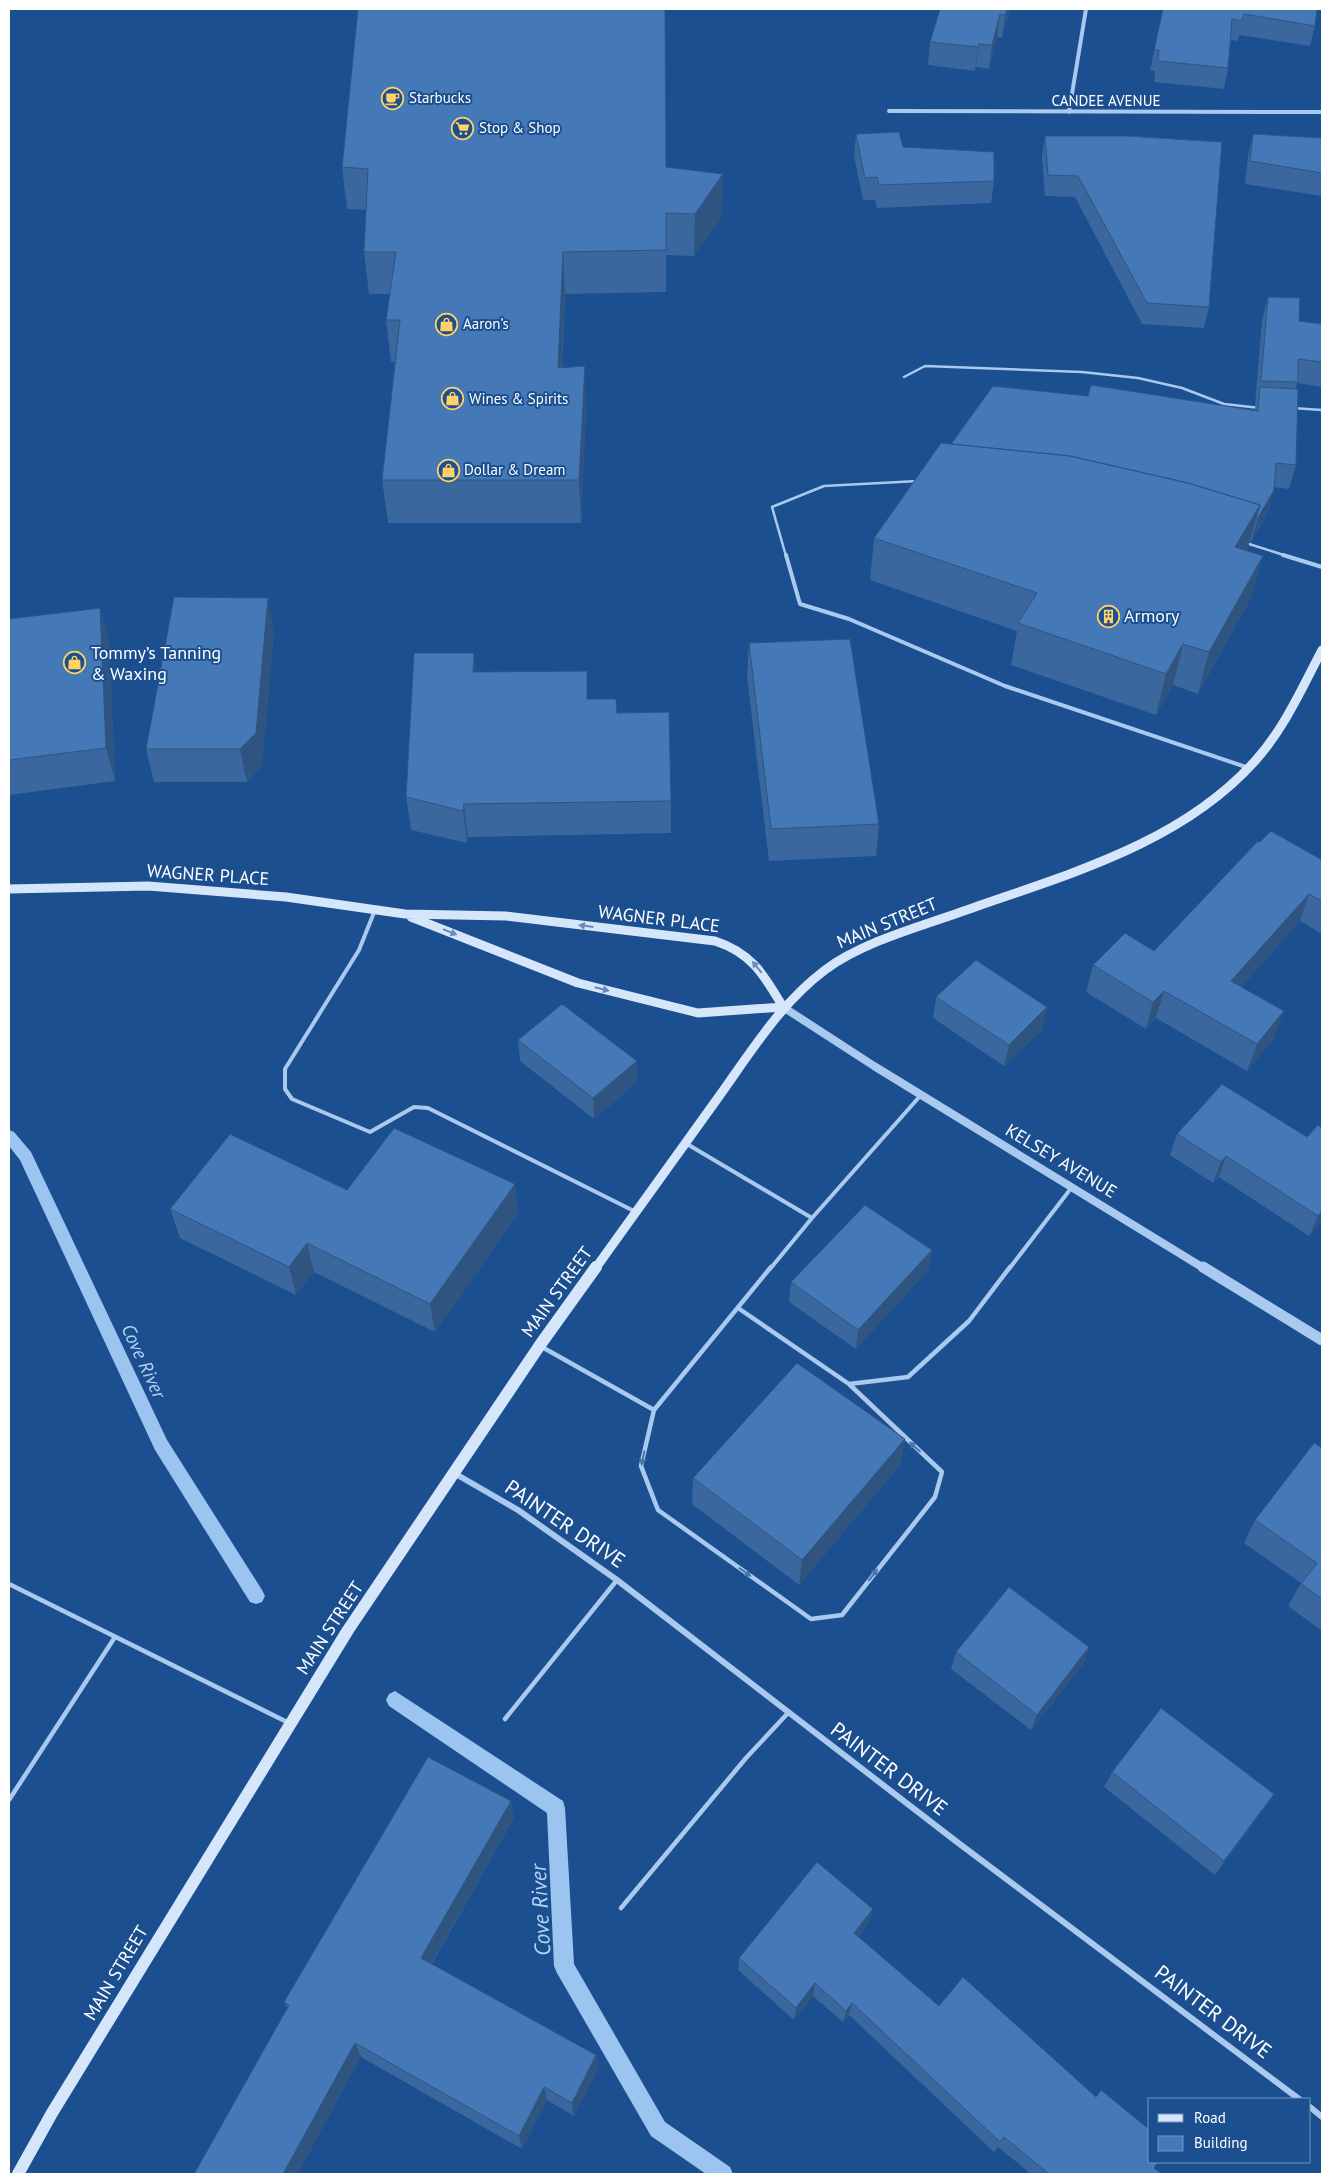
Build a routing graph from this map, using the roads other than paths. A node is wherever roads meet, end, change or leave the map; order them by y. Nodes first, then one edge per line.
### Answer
1 (1086, 9) edge
2 (889, 111) dead end
3 (1069, 112) junction
4 (1322, 112) edge
5 (904, 377) dead end
6 (1267, 408) edge
7 (1286, 408) edge
8 (1322, 410) edge
9 (919, 481) edge
10 (1243, 542) edge
11 (1322, 567) edge
12 (1322, 650) edge
13 (1248, 768) junction
14 (9, 889) edge
15 (375, 910) junction
16 (404, 914) junction
17 (783, 1007) junction
18 (921, 1095) junction
19 (685, 1143) junction
20 (1072, 1187) junction
21 (636, 1212) junction
22 (812, 1218) junction
23 (738, 1308) junction
24 (1322, 1340) edge
25 (540, 1345) junction
26 (849, 1384) junction
27 (654, 1410) junction
28 (454, 1473) junction
29 (617, 1580) junction
30 (9, 1584) edge
31 (115, 1637) junction
32 (788, 1713) junction
33 (505, 1719) dead end
34 (290, 1723) junction
35 (9, 1800) edge
36 (621, 1908) dead end
37 (1298, 2098) edge
38 (1311, 2108) edge
39 (1322, 2117) edge
40 (18, 2174) edge

1 - 3 street
2 - 3 street, CANDEE AVENUE
3 - 4 street, CANDEE AVENUE
5 - 6 lane
7 - 8 lane
9 - 13 lane
10 - 11 lane
12 - 13 main road, MAIN STREET
13 - 17 main road, MAIN STREET
14 - 15 main road, WAGNER PLACE
15 - 16 main road, WAGNER PLACE
15 - 21 lane
16 -> 17 main road, WAGNER PLACE
17 -> 16 main road, WAGNER PLACE
17 - 18 street, KELSEY AVENUE
17 - 19 main road, MAIN STREET
18 - 20 street, KELSEY AVENUE
18 - 22 lane
19 - 21 main road, MAIN STREET
19 - 22 lane
20 - 24 street, KELSEY AVENUE
20 - 26 lane
21 - 25 main road, MAIN STREET
22 - 23 lane
23 - 26 lane
23 - 27 lane
25 - 27 lane
25 - 28 main road, MAIN STREET
27 -> 26 lane
28 - 29 street, PAINTER DRIVE
28 - 34 main road, MAIN STREET
29 - 32 street, PAINTER DRIVE
29 - 33 lane
30 - 31 lane
31 - 34 lane
31 - 35 lane
32 - 36 lane
32 - 37 street, PAINTER DRIVE
34 - 40 main road, MAIN STREET
38 - 39 street

